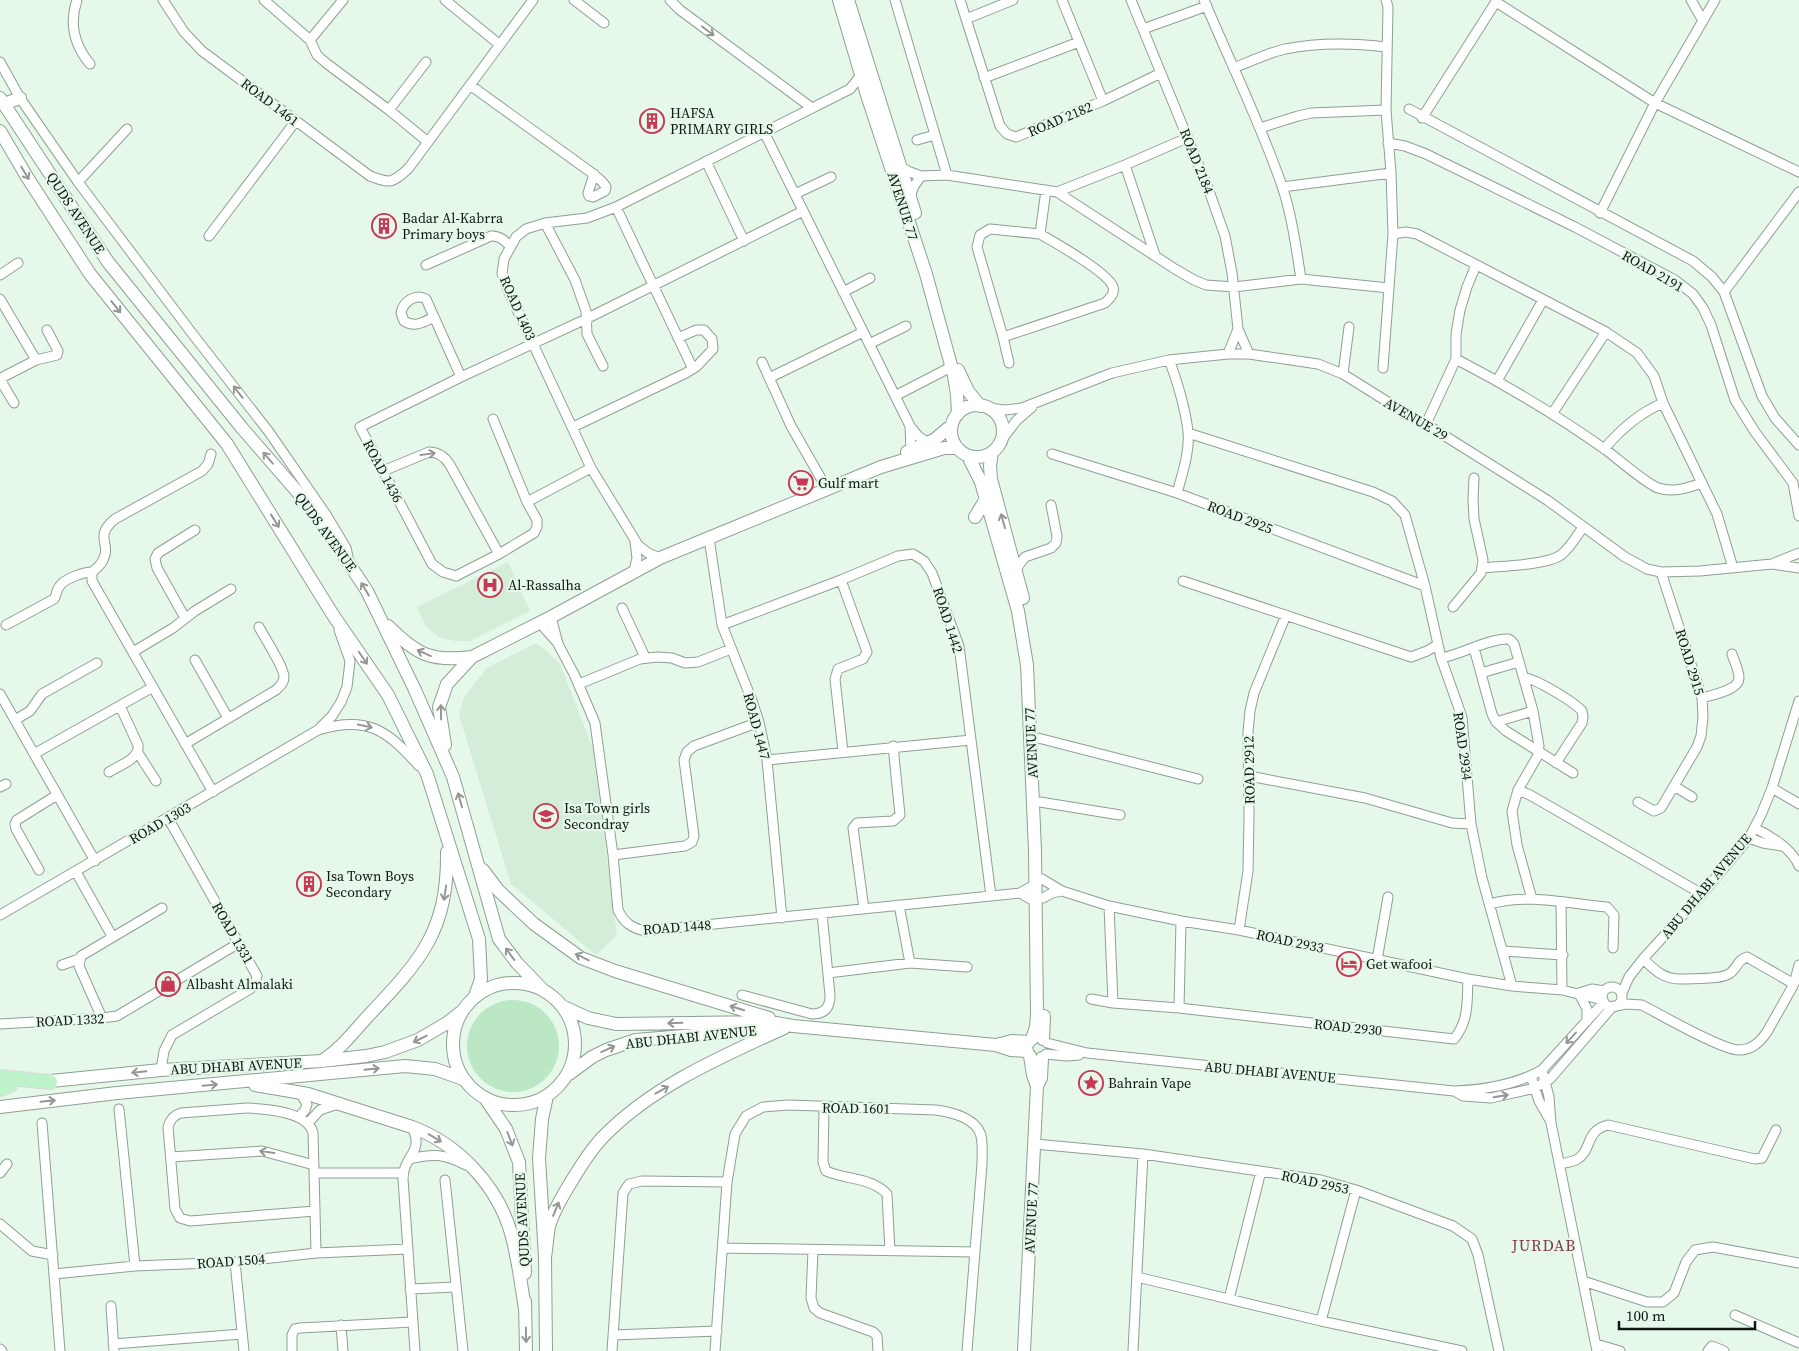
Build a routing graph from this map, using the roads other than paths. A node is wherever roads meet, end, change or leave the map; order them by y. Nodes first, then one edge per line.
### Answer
1 (77, 0) edge
2 (163, 0) edge
3 (343, 0) edge
4 (445, 0) edge
5 (533, 0) edge
6 (574, 0) edge
7 (670, 0) edge
8 (839, 0) edge
9 (848, 0) edge
10 (894, 0) edge
11 (960, 0) edge
12 (1013, 0) edge
13 (1062, 0) edge
14 (1131, 0) edge
15 (1691, 0) edge
16 (1715, 0) edge
17 (266, 1) edge
18 (1497, 1) edge
19 (1389, 2) edge
20 (1205, 3) edge
21 (966, 20) junction
22 (1703, 21) junction
23 (604, 23) dead end
24 (1143, 29) junction
25 (310, 40) junction
26 (1079, 42) junction
27 (500, 45) junction
28 (1387, 47) junction
29 (0, 62) edge
30 (426, 62) dead end
31 (90, 64) dead end
32 (1234, 68) junction
33 (1161, 73) junction
34 (861, 75) junction
35 (984, 78) junction
36 (470, 85) junction
37 (850, 89) junction
38 (867, 95) junction
39 (20, 98) junction
40 (2, 101) edge
41 (1103, 101) junction
42 (1655, 103) junction
43 (812, 108) junction
44 (389, 110) junction
45 (1386, 110) junction
46 (1409, 110) dead end
47 (1422, 118) junction
48 (296, 122) junction
49 (1260, 128) junction
50 (127, 129) dead end
51 (0, 131) edge
52 (764, 132) junction
53 (935, 135) junction
54 (1188, 138) junction
55 (917, 140) dead end
56 (428, 142) junction
57 (1388, 143) junction
58 (706, 161) junction
59 (1126, 165) junction
60 (899, 166) junction
61 (1799, 172) edge
62 (1391, 173) junction
63 (594, 174) dead end
64 (947, 175) junction
65 (921, 176) junction
66 (831, 177) dead end
67 (78, 182) junction
68 (1282, 187) junction
69 (1046, 190) junction
70 (1057, 192) junction
71 (1799, 192) edge
72 (795, 194) junction
73 (910, 197) junction
74 (616, 207) junction
75 (803, 211) junction
76 (1600, 213) junction
77 (545, 223) junction
78 (1040, 234) junction
79 (1393, 234) junction
80 (209, 236) dead end
81 (744, 241) junction
82 (510, 246) junction
83 (1155, 255) junction
84 (18, 263) dead end
85 (1476, 265) junction
86 (426, 266) dead end
87 (0, 275) edge
88 (870, 278) dead end
89 (1301, 278) junction
90 (653, 286) junction
91 (1234, 287) junction
92 (1389, 288) junction
93 (843, 292) junction
94 (1724, 292) junction
95 (0, 299) edge
96 (1543, 300) junction
97 (434, 317) dead end
98 (586, 319) junction
99 (906, 326) dead end
100 (1349, 327) dead end
101 (1238, 329) junction
102 (47, 330) dead end
103 (863, 332) junction
104 (1606, 332) junction
105 (1003, 337) junction
106 (678, 338) junction
107 (534, 342) junction
108 (869, 344) junction
109 (1228, 354) junction
110 (1248, 354) junction
111 (1456, 359) junction
112 (36, 360) junction
113 (1169, 360) junction
114 (762, 362) dead end
115 (1009, 363) dead end
116 (603, 366) dead end
117 (951, 367) junction
118 (1383, 368) dead end
119 (693, 369) junction
120 (1343, 374) junction
121 (461, 377) junction
122 (769, 378) junction
123 (1498, 381) junction
124 (895, 396) junction
125 (14, 403) dead end
126 (1038, 403) junction
127 (1663, 403) junction
128 (984, 407) junction
129 (958, 414) junction
130 (1552, 414) junction
131 (493, 419) dead end
132 (1426, 424) junction
133 (952, 425) junction
134 (910, 426) junction
135 (572, 427) junction
136 (1188, 432) junction
137 (928, 443) junction
138 (1799, 445) edge
139 (996, 447) junction
140 (957, 448) junction
141 (1604, 449) junction
142 (911, 451) junction
143 (211, 454) dead end
144 (1052, 454) dead end
145 (968, 456) junction
146 (881, 466) junction
147 (591, 468) junction
148 (383, 471) junction
149 (1474, 478) dead end
150 (1796, 479) edge
151 (1702, 483) junction
152 (827, 489) junction
153 (1177, 493) junction
154 (986, 499) junction
155 (528, 502) junction
156 (1051, 505) dead end
157 (1799, 516) edge
158 (975, 517) dead end
159 (1583, 526) junction
160 (195, 530) dead end
161 (709, 538) junction
162 (634, 539) junction
163 (1011, 550) junction
164 (1799, 553) edge
165 (499, 554) junction
166 (1025, 557) junction
167 (660, 558) junction
168 (1772, 564) junction
169 (350, 565) junction
170 (1799, 567) edge
171 (1483, 568) junction
172 (1733, 568) junction
173 (1016, 569) junction
174 (634, 571) junction
175 (92, 572) junction
176 (1661, 572) junction
177 (841, 580) junction
178 (1183, 581) dead end
179 (1425, 586) junction
180 (231, 590) dead end
181 (1453, 607) dead end
182 (622, 608) dead end
183 (1286, 615) junction
184 (333, 616) junction
185 (379, 616) junction
186 (186, 618) junction
187 (545, 620) junction
188 (6, 625) dead end
189 (722, 625) junction
190 (259, 627) dead end
191 (1437, 645) junction
192 (1474, 648) junction
193 (731, 649) junction
194 (133, 652) junction
195 (1732, 654) dead end
196 (472, 656) junction
197 (645, 658) junction
198 (1441, 658) junction
199 (195, 660) dead end
200 (1519, 662) junction
201 (98, 663) dead end
202 (1481, 673) junction
203 (1524, 678) junction
204 (579, 684) junction
205 (153, 686) junction
206 (0, 694) edge
207 (1702, 698) junction
208 (1799, 701) edge
209 (120, 706) junction
210 (1533, 711) junction
211 (228, 718) junction
212 (15, 720) junction
213 (1796, 721) edge
214 (759, 722) junction
215 (1496, 722) junction
216 (318, 730) junction
217 (1038, 738) junction
218 (971, 740) junction
219 (185, 744) junction
220 (893, 746) junction
221 (843, 752) junction
222 (1538, 752) junction
223 (138, 753) junction
224 (34, 754) junction
225 (767, 760) junction
226 (1556, 763) junction
227 (109, 772) dead end
228 (1573, 773) dead end
229 (426, 774) junction
230 (1249, 776) junction
231 (453, 777) junction
232 (1198, 780) dead end
233 (156, 781) dead end
234 (1674, 786) junction
235 (1772, 788) junction
236 (1518, 790) junction
237 (213, 792) junction
238 (57, 795) junction
239 (1692, 797) dead end
240 (1040, 802) junction
241 (1638, 802) dead end
242 (1799, 804) edge
243 (1120, 815) dead end
244 (168, 818) junction
245 (1471, 824) junction
246 (443, 827) junction
247 (1754, 828) junction
248 (1749, 838) junction
249 (1782, 846) junction
250 (614, 855) junction
251 (95, 861) junction
252 (478, 863) junction
253 (1799, 866) edge
254 (38, 870) dead end
255 (76, 872) junction
256 (1039, 882) junction
257 (1062, 891) junction
258 (1020, 894) junction
259 (1702, 894) junction
260 (991, 896) junction
261 (1388, 897) dead end
262 (1532, 899) junction
263 (1040, 900) junction
264 (1561, 902) junction
265 (1490, 904) junction
266 (899, 905) junction
267 (1109, 906) junction
268 (162, 908) dead end
269 (864, 909) junction
270 (0, 914) edge
271 (822, 914) junction
272 (782, 918) junction
273 (1181, 921) junction
274 (1238, 930) junction
275 (112, 936) junction
276 (239, 943) junction
277 (1613, 948) dead end
278 (1503, 951) junction
279 (1563, 955) junction
280 (79, 959) junction
281 (1642, 959) junction
282 (1377, 960) junction
283 (910, 963) junction
284 (62, 965) dead end
285 (1799, 965) edge
286 (968, 967) dead end
287 (828, 973) junction
288 (1629, 977) junction
289 (1468, 980) junction
290 (1796, 981) edge
291 (1512, 986) junction
292 (1614, 987) junction
293 (543, 990) junction
294 (1562, 990) junction
295 (1579, 993) junction
296 (1622, 994) junction
297 (742, 995) dead end
298 (475, 996) junction
299 (1604, 998) junction
300 (1091, 999) dead end
301 (1114, 1003) junction
302 (562, 1006) junction
303 (1614, 1006) junction
304 (1642, 1006) junction
305 (1179, 1008) junction
306 (461, 1012) junction
307 (102, 1018) junction
308 (0, 1024) edge
309 (1590, 1024) junction
310 (786, 1026) junction
311 (1037, 1048) junction
312 (322, 1061) junction
313 (161, 1070) junction
314 (1542, 1070) junction
315 (567, 1076) junction
316 (1531, 1076) junction
317 (464, 1079) junction
318 (50, 1082) joint
319 (238, 1082) junction
320 (1545, 1083) junction
321 (2, 1084) edge
322 (1535, 1088) junction
323 (298, 1091) junction
324 (1454, 1091) junction
325 (546, 1096) junction
326 (484, 1098) junction
327 (340, 1104) junction
328 (0, 1107) edge
329 (824, 1108) junction
330 (119, 1109) dead end
331 (299, 1117) junction
332 (1551, 1122) junction
333 (42, 1123) dead end
334 (308, 1123) junction
335 (412, 1127) junction
336 (1776, 1130) dead end
337 (1035, 1144) junction
338 (1143, 1154) junction
339 (171, 1156) junction
340 (409, 1159) junction
341 (7, 1164) dead end
342 (1560, 1164) junction
343 (473, 1168) junction
344 (314, 1169) junction
345 (1260, 1171) junction
346 (0, 1173) edge
347 (403, 1173) junction
348 (445, 1180) dead end
349 (727, 1182) junction
350 (1356, 1190) junction
351 (315, 1211) junction
352 (0, 1224) edge
353 (723, 1248) junction
354 (408, 1249) junction
355 (813, 1250) junction
356 (890, 1251) junction
357 (975, 1252) junction
358 (316, 1253) junction
359 (52, 1255) junction
360 (545, 1256) junction
361 (236, 1262) junction
362 (1799, 1263) edge
363 (135, 1266) junction
364 (54, 1274) junction
365 (1136, 1277) junction
366 (1583, 1281) junction
367 (456, 1287) junction
368 (410, 1289) junction
369 (1229, 1299) junction
370 (111, 1306) dead end
371 (525, 1309) junction
372 (1735, 1315) dead end
373 (1321, 1321) junction
374 (412, 1322) junction
375 (341, 1325) junction
376 (717, 1331) junction
377 (242, 1334) junction
378 (613, 1335) junction
379 (1799, 1343) edge
380 (113, 1348) edge
381 (1596, 1348) edge
382 (60, 1351) edge
383 (244, 1351) edge
384 (292, 1351) edge
385 (343, 1351) edge
386 (415, 1351) edge
387 (463, 1351) edge
388 (526, 1351) edge
389 (546, 1351) edge
390 (612, 1351) edge
391 (714, 1351) edge
392 (878, 1351) edge
393 (968, 1351) edge
394 (1024, 1351) edge
395 (1133, 1351) edge
396 (1462, 1351) edge
397 (1499, 1351) edge
398 (1620, 1351) edge
399 (1708, 1351) edge
400 (1724, 1351) edge

1 - 31 street
2 - 48 street, ROAD 1461
3 - 25 street
4 - 27 street
5 - 27 street
6 - 23 street
7 -> 43 street
8 - 34 main road, AVENUE 77
9 - 60 main road, AVENUE 77
10 - 53 street
11 - 21 street, ROAD 2182
12 - 21 street
13 - 26 street
14 - 24 street, ROAD 2184
15 - 22 street
16 - 22 street
17 - 25 street
18 - 42 street
18 - 47 street
19 - 28 street
20 - 24 street
20 - 32 street
21 - 35 street, ROAD 2182
22 - 42 street
24 - 33 street, ROAD 2184
25 - 44 street
26 - 35 street
26 - 41 street
27 - 36 street
28 - 32 street
28 - 45 street
29 - 39 street
30 - 44 street
32 - 49 street
33 - 41 street, ROAD 2182
33 - 54 street, ROAD 2184
34 - 37 street, ROAD 1403
34 - 38 main road, AVENUE 77
35 - 41 street, ROAD 2182
36 - 56 street
36 - 63 street
37 - 38 street
37 - 43 street, ROAD 1403
38 - 117 main road, AVENUE 77
39 - 40 main road
39 - 67 street
169 -> 40 main road, QUDS AVENUE
42 - 61 street
42 - 76 street
43 - 52 street, ROAD 1403
44 - 56 street
45 - 49 street
45 - 57 street
46 - 47 street
47 - 76 street
48 - 56 street, ROAD 1461
48 - 80 street
49 - 68 street
50 - 67 street
51 -> 184 main road, QUDS AVENUE
52 - 58 street, ROAD 1403
52 - 72 street
53 - 55 street
53 - 64 street
54 - 59 street
54 - 91 street, ROAD 2184
57 - 62 street
57 - 150 street, ROAD 2191
58 - 74 street, ROAD 1403
58 - 81 street
59 - 70 street
59 - 83 street
60 - 65 street
60 - 73 main road, AVENUE 77
62 - 68 street
62 - 79 street
64 - 65 street
64 - 69 street
65 - 73 street
66 - 72 street
169 -> 67 street
68 - 89 street
69 - 70 street
69 - 78 street
70 - 83 street
71 - 94 street
72 - 75 street
73 - 128 main road, AVENUE 77
74 - 77 street, ROAD 1403
74 - 90 street
75 - 81 street, ROAD 1436
75 - 93 street
76 - 94 street
77 - 82 street, ROAD 1403
77 - 98 street
78 - 105 street
78 - 105 street
79 - 85 street
79 - 92 street
81 - 90 street, ROAD 1436
82 - 86 street
82 - 107 street, ROAD 1403
83 - 91 street
84 - 87 street
85 - 96 street
85 - 111 street
88 - 93 street
89 - 91 street
89 - 92 street
90 - 98 street, ROAD 1436
90 - 106 street
91 - 101 street, ROAD 2184
92 - 118 street
93 - 103 street
94 - 138 street
95 - 112 street
96 - 104 street
96 - 123 street
97 - 121 street
98 - 107 street, ROAD 1436
98 - 116 street
99 - 108 street
100 - 120 street
101 - 109 street, ROAD 2184
101 - 110 street, ROAD 2184
102 - 112 street
103 - 108 street
103 - 122 street
104 - 127 street
104 - 130 street
105 - 115 street
106 - 119 street
106 - 119 street
107 - 121 street, ROAD 1436
107 - 135 street, ROAD 1403
108 - 124 street
109 - 110 street, AVENUE 29
109 - 113 street, AVENUE 29
110 - 120 street, AVENUE 29
111 - 123 street
111 - 132 street
112 - 125 street
113 - 126 street, AVENUE 29
113 - 136 street
114 - 122 street
117 - 124 street
117 - 129 main road, AVENUE 77
119 - 135 street
120 - 132 street, AVENUE 29
121 - 148 street, ROAD 1436
122 - 152 street
123 - 130 street
124 - 134 street
126 - 128 street, AVENUE 29
126 - 139 street, AVENUE 29
127 - 141 street
127 - 151 street
128 - 129 main road
128 - 139 main road
129 - 133 main road
130 - 141 street
131 - 155 street
132 - 159 street, AVENUE 29
133 - 137 main road
133 - 140 main road
134 - 137 street
134 - 142 street
135 - 147 street, ROAD 1403
136 - 153 street
136 - 179 street, ROAD 2934
137 - 142 main road
139 - 145 main road
163 -> 139 main road, AVENUE 77
140 - 145 main road
140 - 146 main road
141 - 151 street
142 - 146 main road
143 - 175 street
144 - 153 street, ROAD 2925
145 - 154 main road, AVENUE 77
146 - 152 main road
147 - 155 street
147 - 162 street, ROAD 1403
148 -> 165 street
148 - 165 street, ROAD 1436
149 - 171 street
150 - 157 street, ROAD 2191
151 - 172 street
152 - 161 main road
153 - 179 street, ROAD 2925
154 - 158 main road
154 - 256 main road, AVENUE 77
155 - 165 street
156 - 166 street
159 - 171 street
159 - 176 street, AVENUE 29
160 - 186 street
161 - 167 main road
161 - 189 street, ROAD 1447
162 - 167 street, ROAD 1403
162 - 174 street, ROAD 1403
163 - 166 street
163 - 173 main road, AVENUE 77
164 - 168 street, AVENUE 29
164 - 170 street
166 - 173 street
167 - 174 main road
168 - 170 street, AVENUE 29
168 - 172 street, AVENUE 29
185 -> 169 main road, QUDS AVENUE
171 - 181 street
172 - 176 street, AVENUE 29
173 - 217 main road, AVENUE 77
174 - 187 main road
175 - 188 street
175 - 194 street
176 - 207 street, ROAD 2915
177 - 189 street, ROAD 1442
177 - 218 street, ROAD 1442
177 - 221 street
178 - 183 street
179 - 191 street, ROAD 2934
180 - 186 street
182 - 197 street
183 - 191 street
183 - 230 street, ROAD 2912
184 - 216 street, ROAD 1303
184 -> 229 main road, QUDS AVENUE
196 -> 185 main road
185 - 231 main road, QUDS AVENUE
186 - 194 street
187 - 196 main road
187 - 204 street, ROAD 1448
189 - 193 street, ROAD 1447
190 - 211 street
191 - 198 street, ROAD 2934
192 - 198 street
192 - 200 street
192 - 202 street
193 - 197 street
193 - 214 street, ROAD 1447
194 - 205 street
195 - 207 street
231 -> 196 main road
197 - 204 street
198 - 245 street, ROAD 2934
199 - 211 street
200 - 202 street
200 - 203 street
201 - 212 street
202 - 215 street
203 - 210 street
203 - 226 street
204 - 250 street, ROAD 1448
205 - 209 street
205 - 219 street
206 - 212 street
207 - 234 street, ROAD 2915
208 - 213 street, ABU DHABI AVENUE
209 - 223 street
209 - 224 street
210 - 215 street
210 - 222 street
211 - 219 street
212 - 224 street
213 - 235 street, ABU DHABI AVENUE
214 - 225 street, ROAD 1447
214 - 250 street
215 - 222 street
216 -> 229 street, ROAD 1303
216 - 237 street, ROAD 1303
217 - 232 street
217 - 240 main road, AVENUE 77
218 - 220 street
218 - 260 street, ROAD 1442
219 - 237 street
220 - 221 street
220 - 269 street
221 - 225 street
222 - 226 street
222 - 236 street
223 - 227 street
223 - 233 street
224 - 238 street
225 - 272 street, ROAD 1447
226 - 228 street
229 - 246 main road, QUDS AVENUE
230 - 245 street
230 - 274 street, ROAD 2912
252 -> 231 main road, QUDS AVENUE
234 - 239 street
234 - 241 street, ROAD 2915
235 - 242 street
235 - 247 street, ABU DHABI AVENUE
236 - 259 street
236 - 262 street
237 - 244 street, ROAD 1303
238 - 251 street
238 - 254 street
240 - 243 street
240 - 256 main road, AVENUE 77
244 - 251 street, ROAD 1303
244 - 276 street, ROAD 1331
245 - 265 street, ROAD 2934
246 - 298 main road, QUDS AVENUE
246 -> 312 main road
247 - 248 street, ABU DHABI AVENUE
247 - 249 street
248 - 249 street
248 - 259 street, ABU DHABI AVENUE
249 - 253 street
250 - 272 street, ROAD 1448
251 - 255 street, ROAD 1303
293 -> 252 main road, QUDS AVENUE
310 -> 252 main road
255 - 270 street, ROAD 1303
255 - 275 street
256 - 257 street, ROAD 2933
256 - 258 street, ROAD 1448
256 - 263 main road, AVENUE 77
257 - 263 street
257 - 267 street, ROAD 2933
258 - 260 street, ROAD 1448
258 - 263 street
259 - 281 street, ABU DHABI AVENUE
260 - 266 street, ROAD 1448
261 - 282 street
262 - 264 street
262 - 265 street
263 - 311 main road, AVENUE 77
264 - 277 street
264 - 279 street
265 - 278 street, ROAD 2934
266 - 269 street, ROAD 1448
266 - 283 street
267 - 273 street, ROAD 2933
267 - 301 street
268 - 275 street
269 - 271 street, ROAD 1448
271 - 272 street, ROAD 1448
271 - 287 street
273 - 274 street, ROAD 2933
273 - 305 street
274 - 282 street, ROAD 2933
275 - 280 street
276 - 307 street, ROAD 1332
276 - 313 street, ROAD 1331
278 - 279 street
278 - 291 street, ROAD 2934
279 - 294 street
280 - 284 street
280 - 307 street
281 - 288 street, ABU DHABI AVENUE
281 - 290 street
282 - 289 street, ROAD 2933
283 - 286 street
283 - 287 street
285 - 290 street
287 - 297 street
288 - 292 street, ABU DHABI AVENUE
288 - 296 street, ABU DHABI AVENUE
289 - 291 street, ROAD 2933
289 - 305 street, ROAD 2930
290 - 304 street
291 - 294 street, ROAD 2933
292 - 296 street
292 - 299 street
293 - 298 main road
293 - 302 main road
294 - 295 street, ROAD 2933
295 - 299 street, ROAD 2933
295 - 309 street
296 - 303 street
296 - 304 street
298 - 306 main road
299 - 303 street
299 - 309 street, ABU DHABI AVENUE
300 - 301 street, ROAD 2930
301 - 305 street, ROAD 2930
310 -> 302 main road, ABU DHABI AVENUE
302 - 315 main road
303 - 304 street
303 - 309 street, ABU DHABI AVENUE
306 -> 312 main road, ABU DHABI AVENUE
306 - 317 main road
307 - 308 street, ROAD 1332
309 -> 314 street, ABU DHABI AVENUE
309 - 320 street, ABU DHABI AVENUE
310 - 311 main road, ABU DHABI AVENUE
315 -> 310 main road, ABU DHABI AVENUE
360 -> 310 main road
311 - 324 street, ABU DHABI AVENUE
311 - 337 main road, AVENUE 77
312 - 313 main road, ABU DHABI AVENUE
313 -> 318 main road, ABU DHABI AVENUE
314 - 316 street, ABU DHABI AVENUE
314 - 320 street
315 - 325 main road
316 - 322 street
316 - 324 street, ABU DHABI AVENUE
319 -> 317 main road, ABU DHABI AVENUE
317 - 326 main road
318 - 321 main road
319 - 323 main road
328 -> 319 main road, ABU DHABI AVENUE
320 - 322 street, ABU DHABI AVENUE
320 - 332 street
324 -> 322 street, ABU DHABI AVENUE
322 - 332 street
323 - 327 main road
323 - 331 street
325 - 326 main road
325 - 360 main road, QUDS AVENUE
326 -> 371 main road, QUDS AVENUE
327 - 334 street
327 - 335 main road
329 - 349 street, ROAD 1601
329 - 356 street
329 - 357 street, ROAD 1601
330 - 363 street
331 - 334 street
331 - 339 street
332 - 342 street
333 - 359 street
334 - 344 street
335 - 340 street
335 -> 343 main road
336 - 342 street
337 - 338 street, ROAD 2953
337 - 394 main road, AVENUE 77
338 - 345 street, ROAD 2953
338 - 365 street
344 -> 339 street
339 - 351 street
340 - 343 street
340 - 347 street
341 - 346 street
342 - 366 street
343 - 371 main road
344 - 347 street
344 - 351 street
345 - 350 street, ROAD 2953
345 - 369 street
347 - 354 street
348 - 367 street
349 - 353 street, ROAD 1601
349 - 378 street
350 - 373 street
350 - 397 street, ROAD 2953
351 - 358 street
352 - 359 street
353 - 355 street
353 - 376 street, ROAD 1601
354 - 358 street, ROAD 1504
354 - 368 street
355 - 356 street
355 - 392 street
356 - 357 street
357 - 393 street, ROAD 1601
358 - 361 street, ROAD 1504
359 - 364 street
360 - 389 main road, QUDS AVENUE
361 - 363 street, ROAD 1504
361 - 377 street
362 - 366 street
363 - 364 street, ROAD 1504
364 - 382 street
365 - 369 street
365 - 395 street
366 - 381 street
367 - 368 street
367 - 387 street
368 - 374 street
369 - 373 street
370 - 380 street
371 -> 388 main road, QUDS AVENUE
372 - 379 street
373 - 396 street
374 - 375 street
374 - 386 street
375 - 384 street
375 - 385 street
376 - 378 street
376 - 391 street, ROAD 1601
377 - 380 street
377 - 383 street
378 - 390 street
381 - 398 street
399 - 400 street

